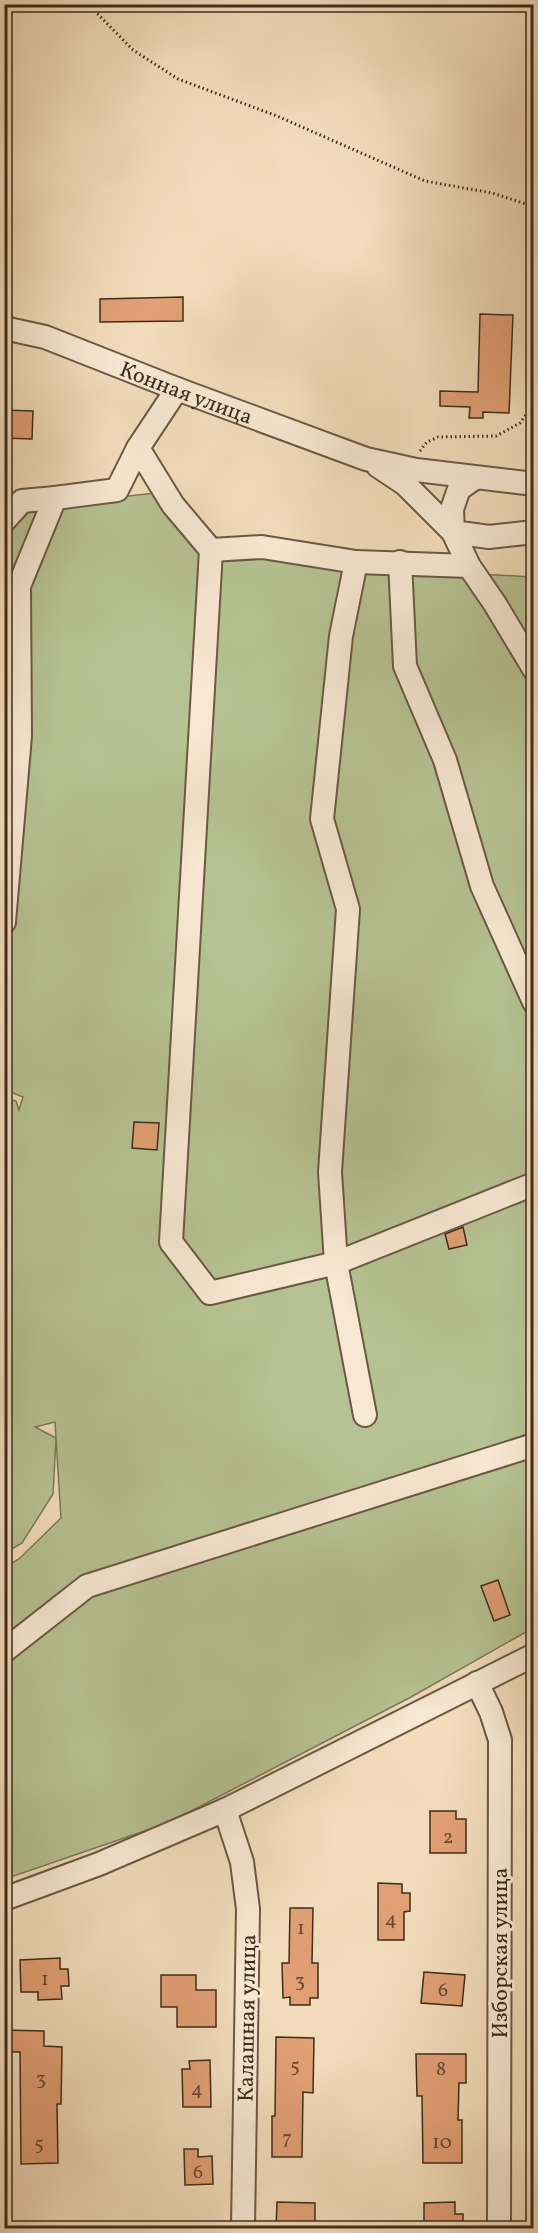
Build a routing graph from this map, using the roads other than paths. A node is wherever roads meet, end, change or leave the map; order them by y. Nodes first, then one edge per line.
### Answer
1 (4, 328) edge
2 (177, 389) junction
3 (138, 448) junction
4 (366, 459) junction
5 (475, 478) junction
6 (534, 484) edge
7 (55, 498) junction
8 (13, 503) edge
9 (4, 521) edge
10 (453, 532) junction
11 (534, 532) edge
12 (211, 550) junction
13 (356, 562) junction
14 (400, 562) junction
15 (469, 566) junction
16 (534, 669) edge
17 (4, 922) edge
18 (534, 1002) edge
19 (534, 1184) edge
20 (336, 1263) junction
21 (365, 1415) dead end
22 (534, 1444) edge
23 (4, 1651) edge
24 (534, 1655) edge
25 (477, 1683) junction
26 (225, 1810) junction
27 (4, 1899) edge
28 (243, 2229) edge
29 (499, 2229) edge

1 - 2 street, Конная улица
2 - 3 street
2 - 4 street, Конная улица
3 - 7 street
3 - 12 street
4 - 5 street
4 - 10 street
5 - 6 street
5 - 10 street
7 - 8 street
7 - 17 street
8 - 9 street
10 - 11 street
10 - 15 street
12 - 13 street
12 - 20 street
13 - 14 street
13 - 20 street
14 - 15 street
14 - 18 street
15 - 16 street
19 - 20 street
20 - 21 street
22 - 23 street
24 - 25 street
25 - 26 street
25 - 29 street, Изборская улица
26 - 27 street
26 - 28 street, Калашная улица

